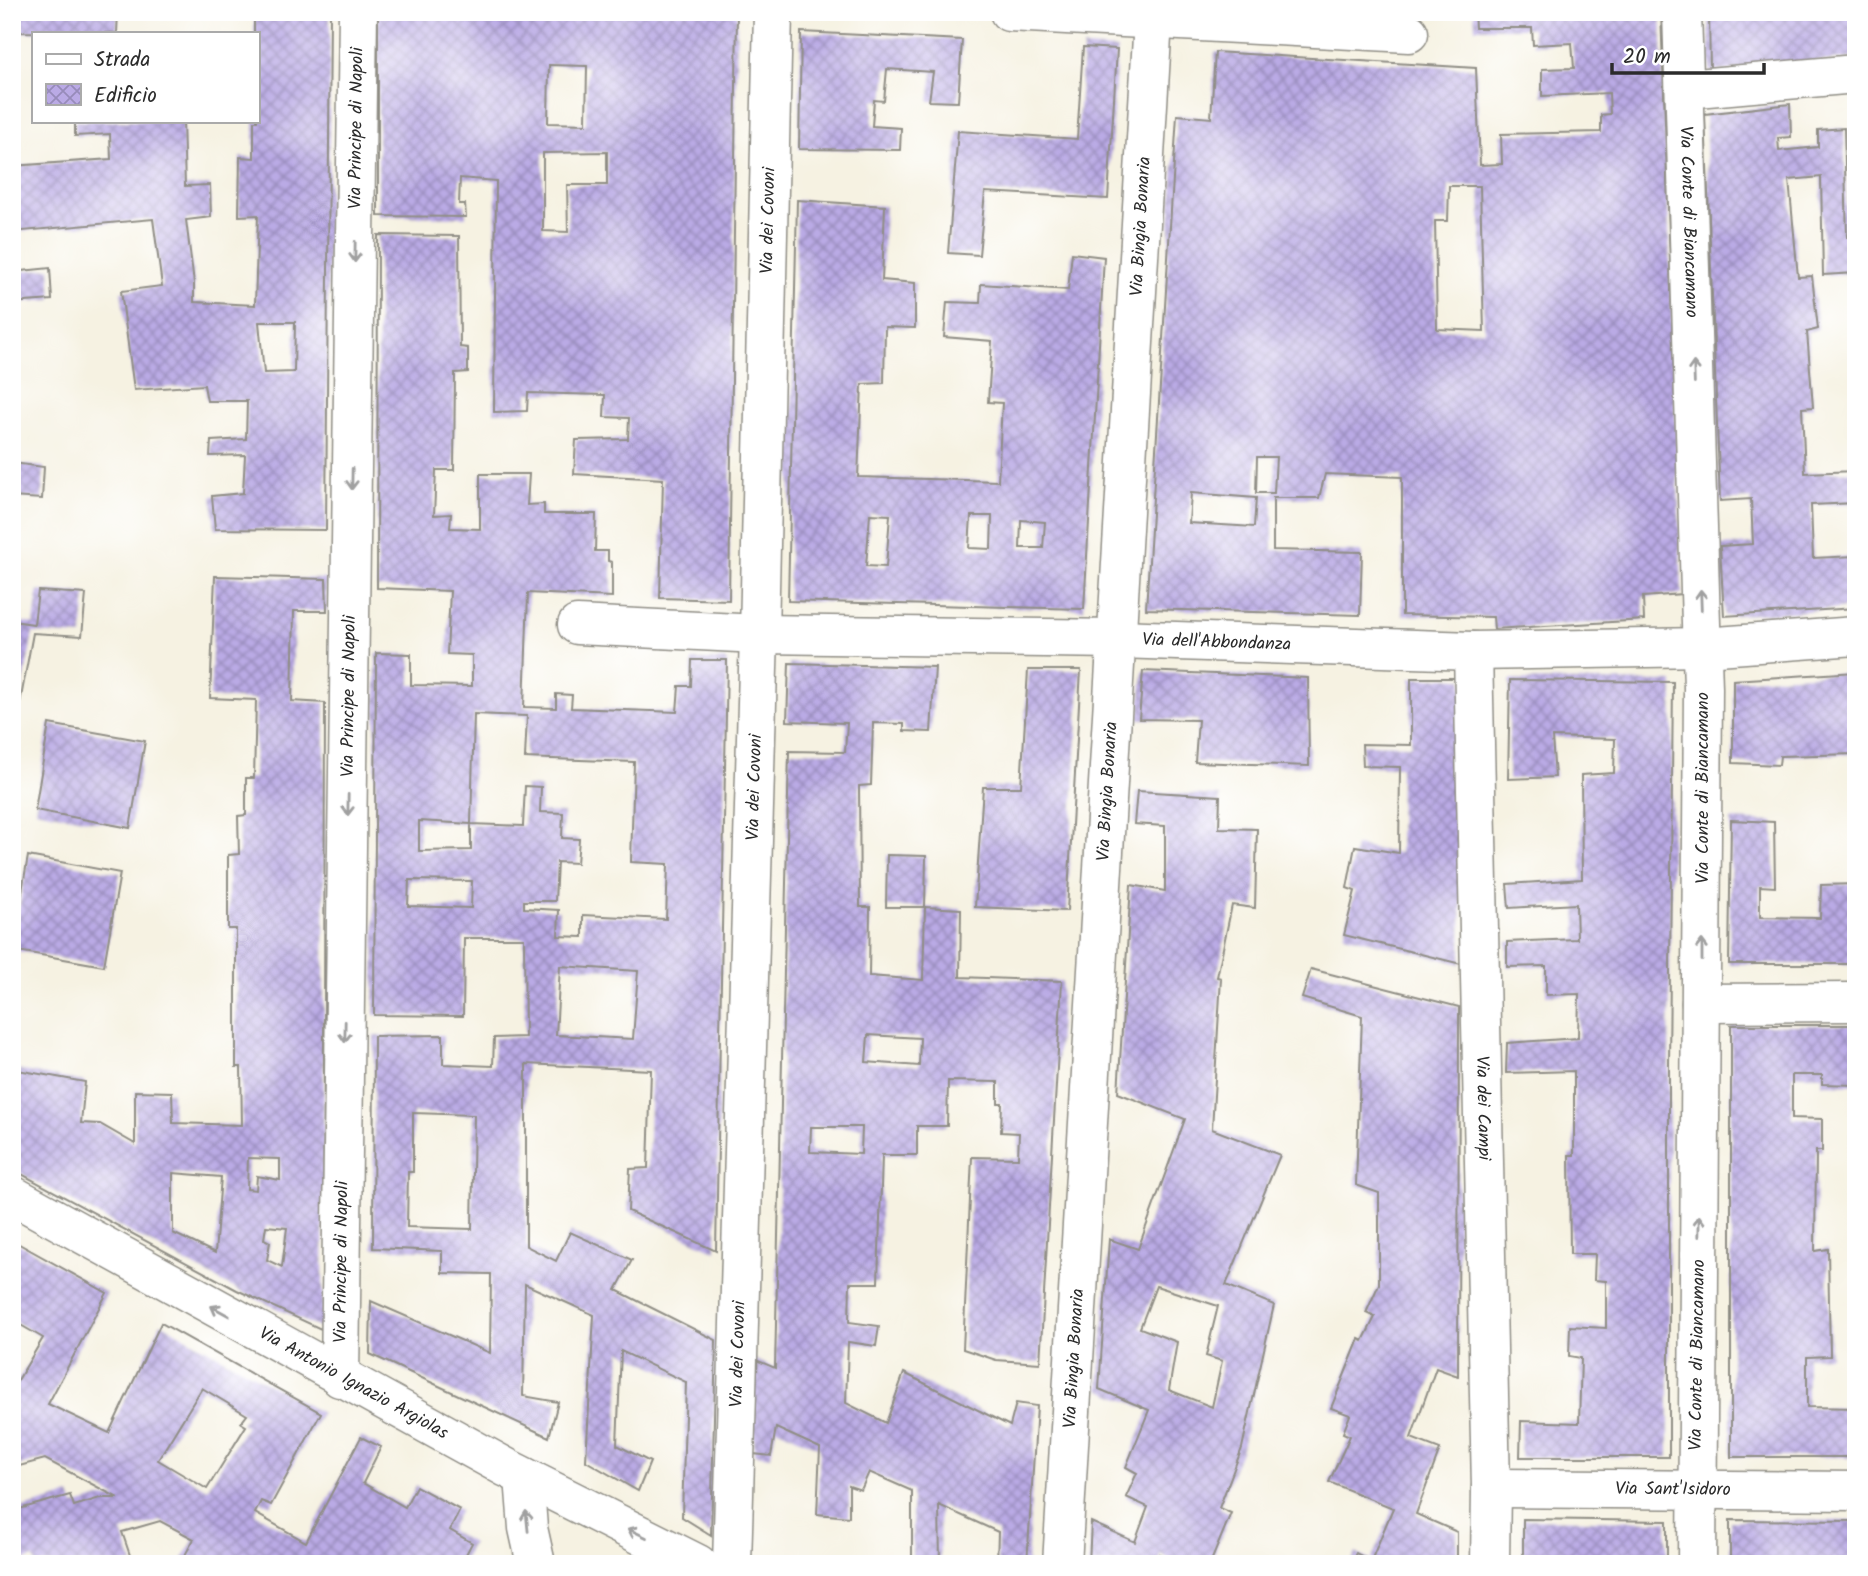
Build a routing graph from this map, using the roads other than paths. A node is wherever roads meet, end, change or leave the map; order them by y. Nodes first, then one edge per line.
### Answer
1 (358, 12) edge
2 (774, 12) edge
3 (1009, 12) edge
4 (1682, 12) edge
5 (1153, 20) junction
6 (1409, 33) dead end
7 (1856, 74) edge
8 (1685, 89) junction
9 (577, 625) dead end
10 (759, 634) junction
11 (1856, 636) edge
12 (1118, 639) junction
13 (1703, 647) junction
14 (1473, 651) junction
15 (1856, 1002) edge
16 (1701, 1003) junction
17 (12, 1195) edge
18 (340, 1378) junction
19 (524, 1477) junction
20 (1491, 1488) junction
21 (1697, 1489) junction
22 (1856, 1491) edge
23 (536, 1564) edge
24 (698, 1564) edge
25 (732, 1564) edge
26 (1062, 1564) edge
27 (1490, 1564) edge
28 (1697, 1564) edge

1 -> 18 street, Via Principe di Napoli
2 - 10 street, Via dei Covoni
3 - 5 street
4 - 8 street, Via Conte di Biancamano
5 - 6 street
5 - 12 street, Via Bingia Bonaria
7 - 8 street
13 -> 8 street, Via Conte di Biancamano
9 - 10 street, Via dell'Abbondanza
10 - 12 street, Via dell'Abbondanza
10 - 25 street, Via dei Covoni
11 - 13 street, Via dell'Abbondanza
12 - 14 street, Via dell'Abbondanza
12 - 26 street, Via Bingia Bonaria
13 - 14 street, Via dell'Abbondanza
16 -> 13 street, Via Conte di Biancamano
14 - 20 street, Via dei Campi
15 - 16 street
21 -> 16 street, Via Conte di Biancamano
18 -> 17 street, Via Antonio Ignazio Argiolas
18 - 19 street, Via Antonio Ignazio Argiolas
23 -> 19 street
24 -> 19 street, Via Antonio Ignazio Argiolas
20 - 21 street, Via Sant'Isidoro
20 - 27 street, Via dei Campi
21 - 22 street, Via Sant'Isidoro
21 - 28 street, Via Conte di Biancamano

